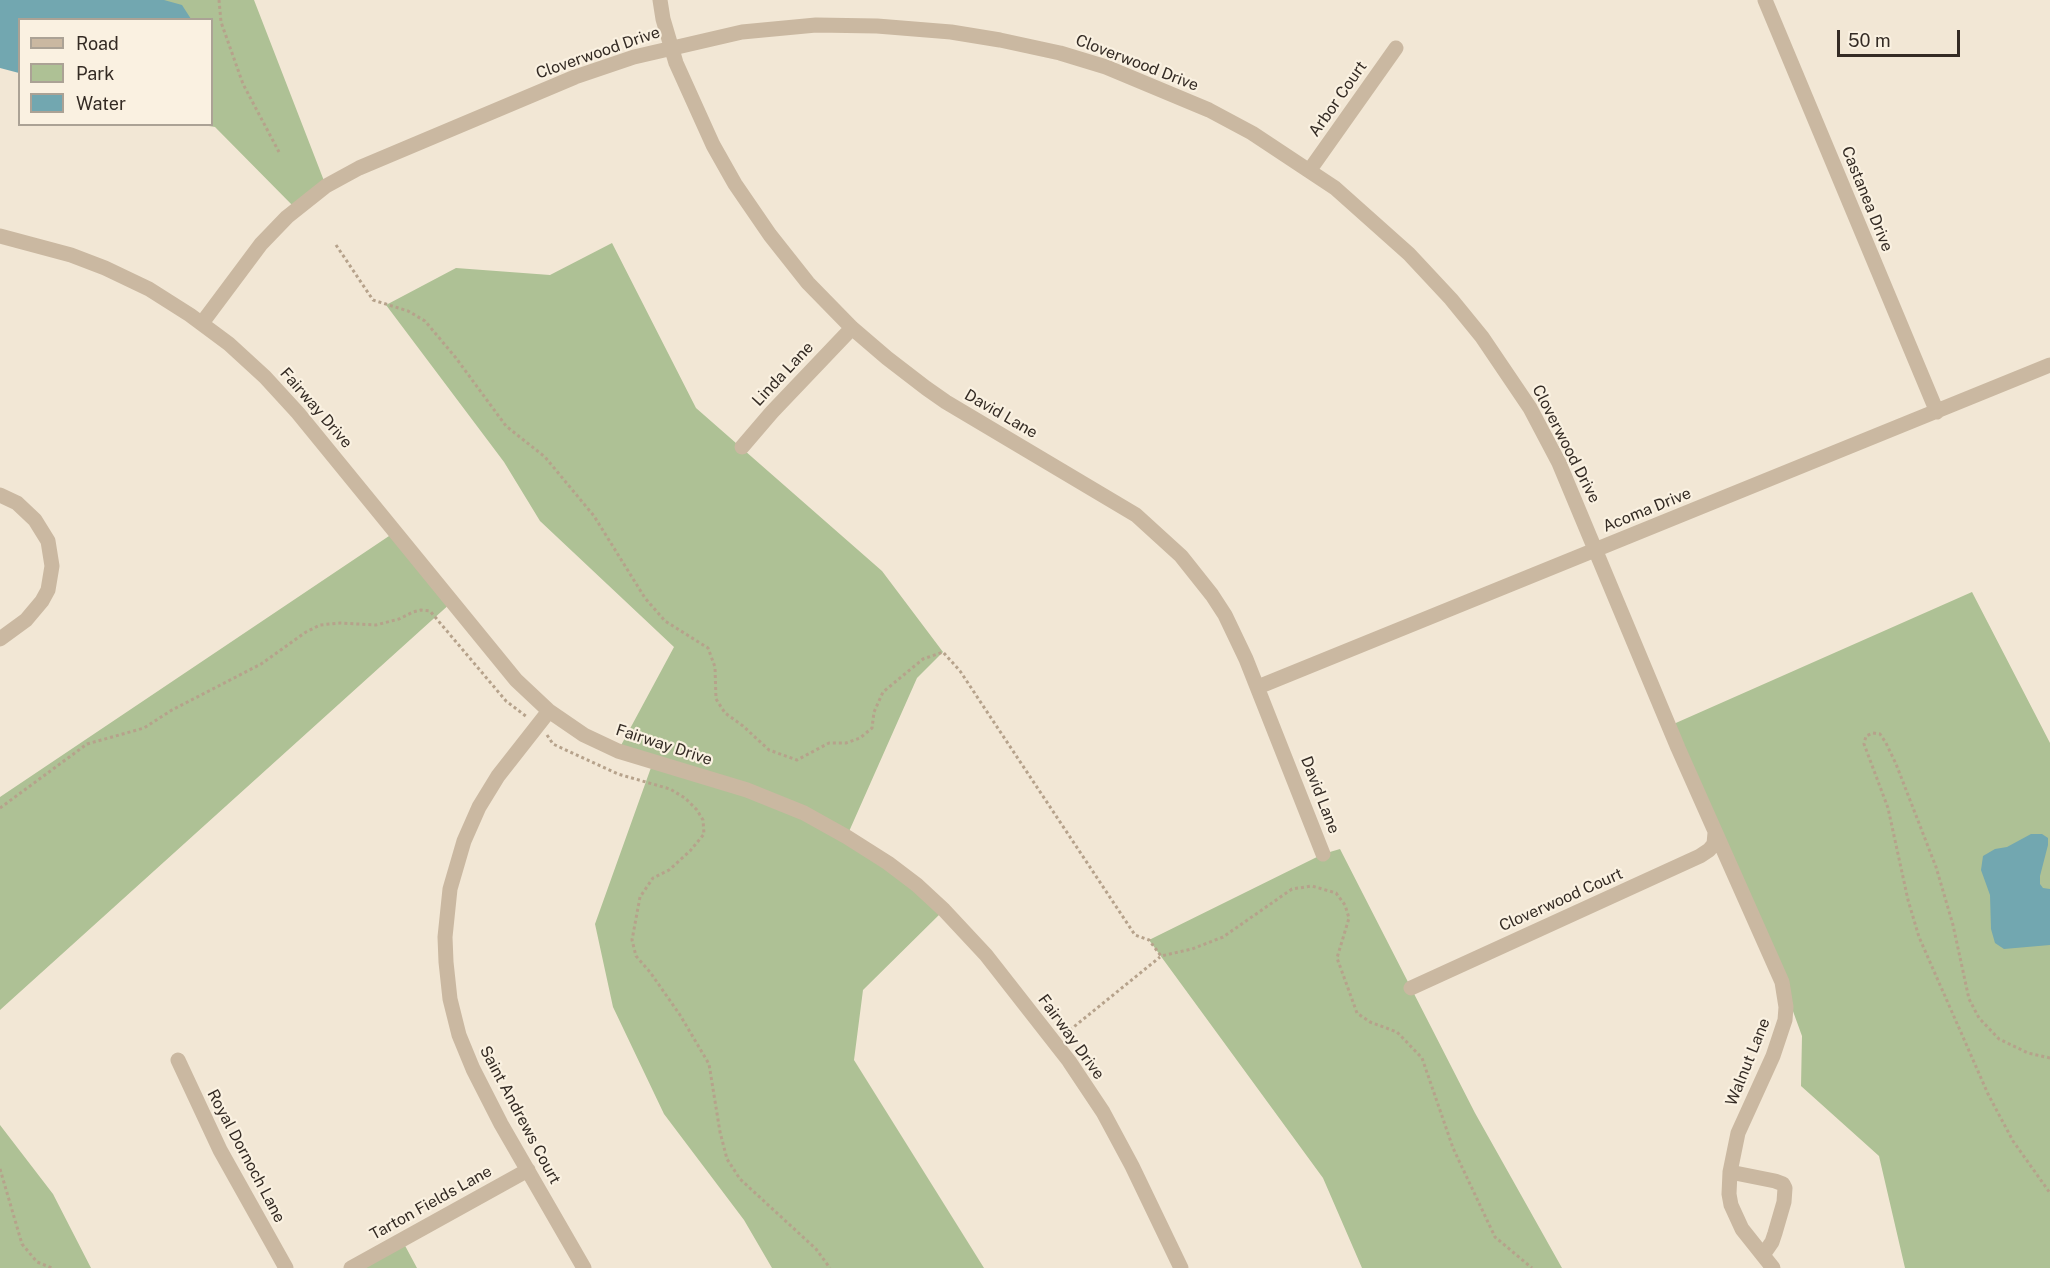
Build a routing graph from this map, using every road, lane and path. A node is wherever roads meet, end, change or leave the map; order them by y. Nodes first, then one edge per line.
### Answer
1 (219, 0) edge
2 (660, 0) edge
3 (1765, 0) edge
4 (671, 47) junction
5 (1396, 48) dead end
6 (279, 152) dead end
7 (1309, 171) junction
8 (0, 236) edge
9 (336, 245) dead end
10 (202, 324) junction
11 (852, 328) junction
12 (2050, 365) edge
13 (1937, 412) junction
14 (742, 447) dead end
15 (0, 495) edge
16 (1596, 550) junction
17 (0, 639) edge
18 (1258, 687) junction
19 (549, 711) junction
20 (526, 716) dead end
21 (549, 737) dead end
22 (0, 808) edge
23 (1715, 833) junction
24 (1323, 854) dead end
25 (1161, 956) junction
26 (1411, 988) dead end
27 (1055, 1043) junction
28 (2050, 1058) edge
29 (178, 1060) dead end
30 (0, 1169) edge
31 (528, 1170) junction
32 (1730, 1172) junction
33 (2050, 1193) edge
34 (1763, 1255) junction
35 (52, 1268) edge
36 (286, 1268) edge
37 (351, 1268) edge
38 (584, 1268) edge
39 (830, 1268) edge
40 (1181, 1268) edge
41 (1532, 1268) edge
42 (1773, 1268) edge

1 - 6 path
2 - 4 street, David Lane
3 - 13 street, Castanea Drive
4 - 7 street, Cloverwood Drive
4 - 10 street, Cloverwood Drive
4 - 11 street, David Lane
5 - 7 street, Arbor Court
7 - 16 street, Cloverwood Drive
8 - 10 street, Fairway Drive
9 - 25 path
10 - 19 street, Fairway Drive
11 - 14 street, Linda Lane
11 - 18 street, David Lane
12 - 13 street, Acoma Drive
13 - 16 street, Acoma Drive
15 - 17 street
16 - 18 street, Acoma Drive
16 - 23 street, Cloverwood Drive
18 - 24 street, David Lane
19 - 27 street, Fairway Drive
19 - 31 street, Saint Andrews Court
20 - 22 path
21 - 39 path
23 - 26 street, Cloverwood Court
23 - 32 street, Walnut Lane
25 - 27 path
25 - 41 path
27 - 40 street, Fairway Drive
28 - 33 path
29 - 36 street, Royal Dornoch Lane
30 - 35 path
31 - 37 street, Tarton Fields Lane
31 - 38 street, Saint Andrews Court
32 - 34 street, Walnut Lane
32 - 34 street
34 - 42 street, Walnut Lane

